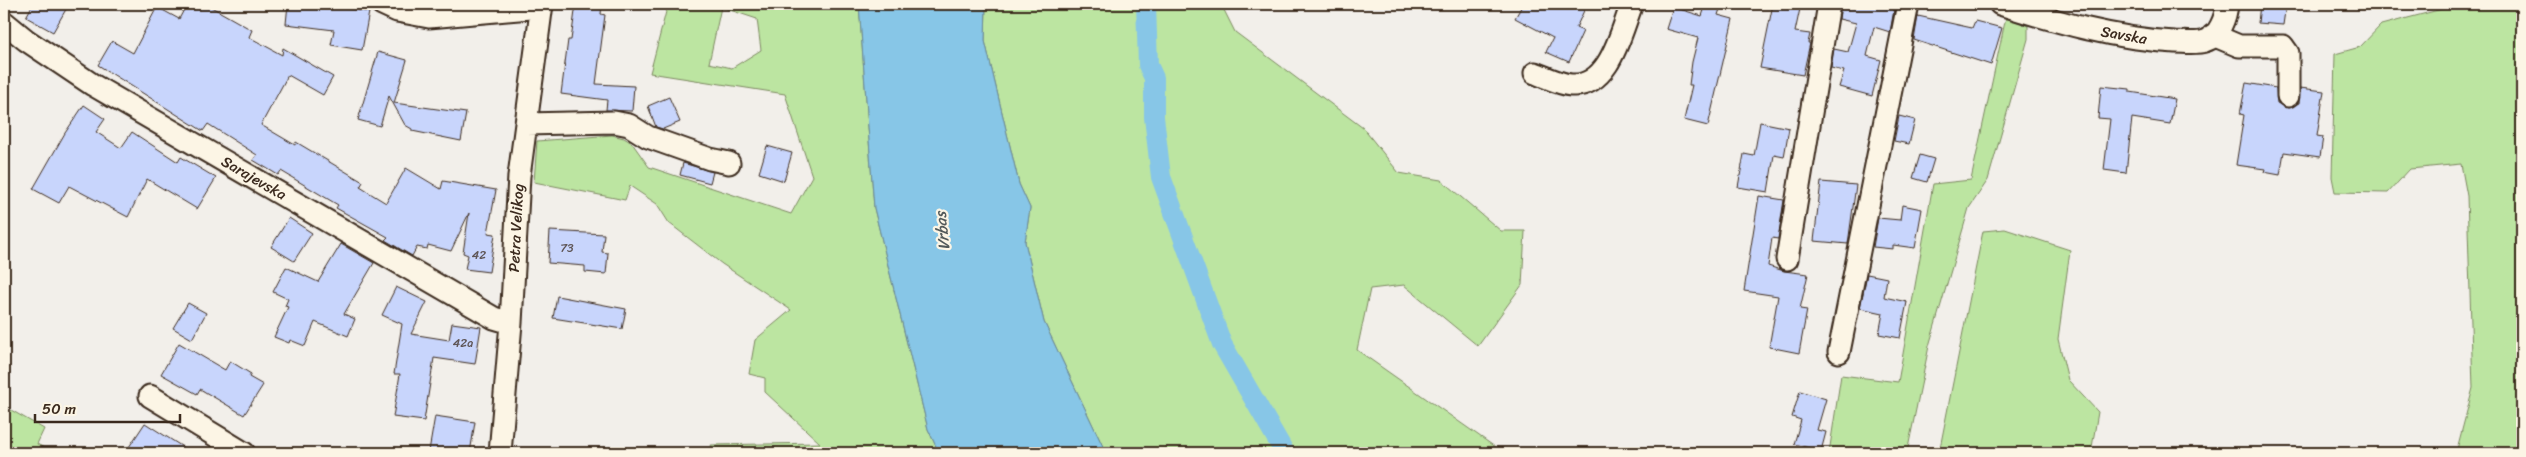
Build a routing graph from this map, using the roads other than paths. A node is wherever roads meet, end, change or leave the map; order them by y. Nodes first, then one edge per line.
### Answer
1 (382, 4) edge
2 (1632, 4) edge
3 (1829, 4) edge
4 (1908, 4) edge
5 (2000, 4) edge
6 (2228, 4) edge
7 (542, 5) edge
8 (4, 22) edge
9 (2213, 35) junction
10 (1535, 72) dead end
11 (2288, 96) dead end
12 (526, 124) junction
13 (729, 163) dead end
14 (1787, 259) dead end
15 (511, 323) junction
16 (1839, 352) dead end
17 (150, 396) dead end
18 (244, 453) edge
19 (500, 453) edge

1 - 7 street
2 - 10 street
3 - 14 street
4 - 16 street
5 - 9 street, Savska
6 - 9 street
7 - 12 street, Petra Velikog
8 - 15 street, Sarajevska
9 - 11 street
12 - 13 street
12 - 15 street, Petra Velikog
15 - 19 street, Petra Velikog
17 - 18 street

